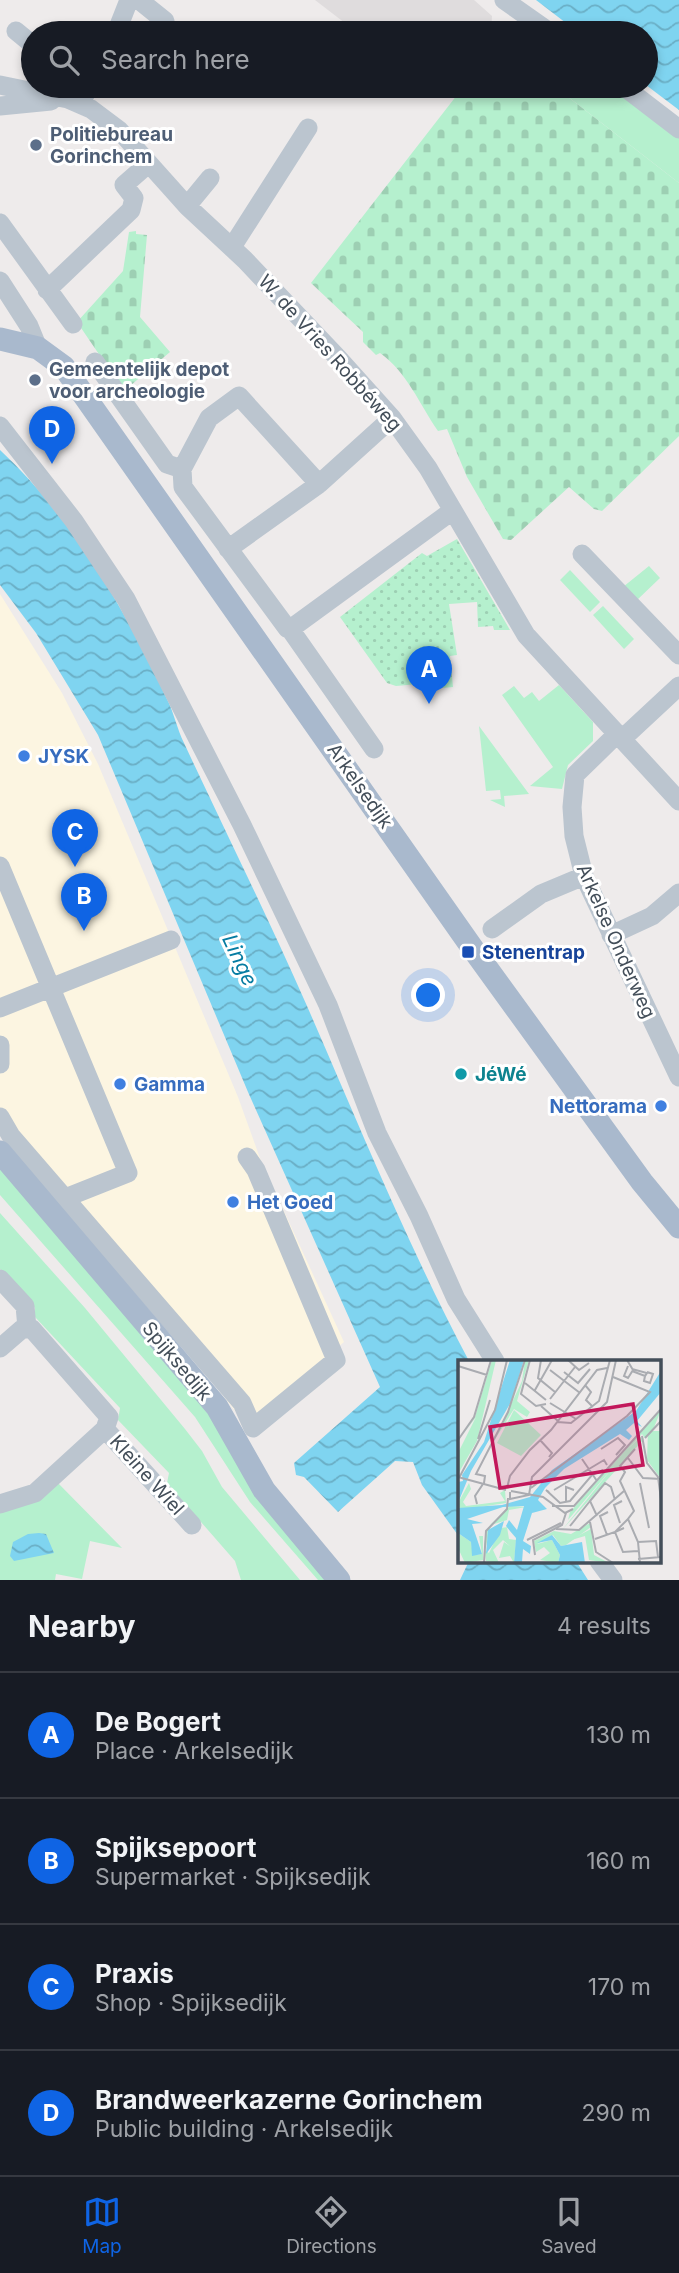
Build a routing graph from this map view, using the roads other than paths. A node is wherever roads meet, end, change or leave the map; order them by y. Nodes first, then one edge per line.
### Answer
1 (129, 0) edge
2 (139, 0) edge
3 (504, 0) edge
4 (121, 21) edge
5 (165, 21) dead end
6 (534, 21) edge
7 (16, 31) dead end
8 (21, 35) edge
9 (0, 85) edge
10 (21, 89) edge
11 (54, 98) edge
12 (63, 98) edge
13 (639, 98) edge
14 (0, 106) edge
15 (309, 128) dead end
16 (679, 129) edge
17 (148, 164) junction
18 (210, 178) dead end
19 (187, 206) junction
20 (0, 223) edge
21 (232, 247) junction
22 (0, 281) edge
23 (47, 290) junction
24 (73, 324) dead end
25 (0, 339) edge
26 (38, 348) junction
27 (95, 362) dead end
28 (392, 418) junction
29 (0, 426) edge
30 (182, 469) junction
31 (319, 484) junction
32 (452, 512) junction
33 (228, 550) junction
34 (582, 554) dead end
35 (290, 629) junction
36 (679, 655) edge
37 (679, 686) edge
38 (620, 737) junction
39 (374, 749) dead end
40 (679, 801) edge
41 (0, 866) edge
42 (584, 877) junction
43 (679, 893) edge
44 (492, 929) dead end
45 (611, 935) junction
46 (171, 940) dead end
47 (59, 986) junction
48 (0, 1008) edge
49 (0, 1045) edge
50 (0, 1064) edge
51 (678, 1074) edge
52 (0, 1117) edge
53 (0, 1152) edge
54 (247, 1157) dead end
55 (65, 1198) junction
56 (679, 1227) edge
57 (0, 1279) edge
58 (27, 1328) junction
59 (0, 1348) edge
60 (494, 1360) edge
61 (105, 1429) junction
62 (0, 1504) edge
63 (192, 1525) dead end
64 (600, 1562) edge
65 (339, 1580) edge
66 (612, 1580) edge

1 - 4 street
2 - 5 street
3 - 6 street
7 - 8 street
9 - 10 street, W. de Vries Robbéweg
11 - 14 street
12 - 17 street, W. de Vries Robbéweg
13 - 16 street
15 - 21 street
17 - 19 street, W. de Vries Robbéweg
17 - 23 street
18 - 19 street
19 - 21 street, W. de Vries Robbéweg
20 - 23 street
21 - 28 street, W. de Vries Robbéweg
22 - 26 street, Arkelsedijk
23 - 24 street
25 - 26 main road, Arkelsedijk
26 - 56 main road, Arkelsedijk
27 - 30 street
28 - 31 street
28 - 32 street, W. de Vries Robbéweg
29 - 60 street
30 - 31 street
30 - 33 street
31 - 33 street
32 - 35 street
32 - 38 street, W. de Vries Robbéweg
33 - 35 street
34 - 36 street
35 - 39 street
37 - 38 street, Arkelse Onderweg
38 - 40 street, W. de Vries Robbéweg
38 - 42 street, Arkelse Onderweg
41 - 47 street
42 - 44 street
42 - 45 street, Arkelse Onderweg
43 - 45 street
45 - 51 street, Arkelse Onderweg
46 - 47 street
47 - 48 street
47 - 55 street
49 - 50 street
52 - 55 street, Spijksedijk
53 - 65 main road, Spijksedijk
54 - 55 street, Spijksedijk
57 - 58 street
58 - 59 street
58 - 61 street
61 - 62 street, Kleine Wiel
61 - 63 street, Kleine Wiel
64 - 66 street

